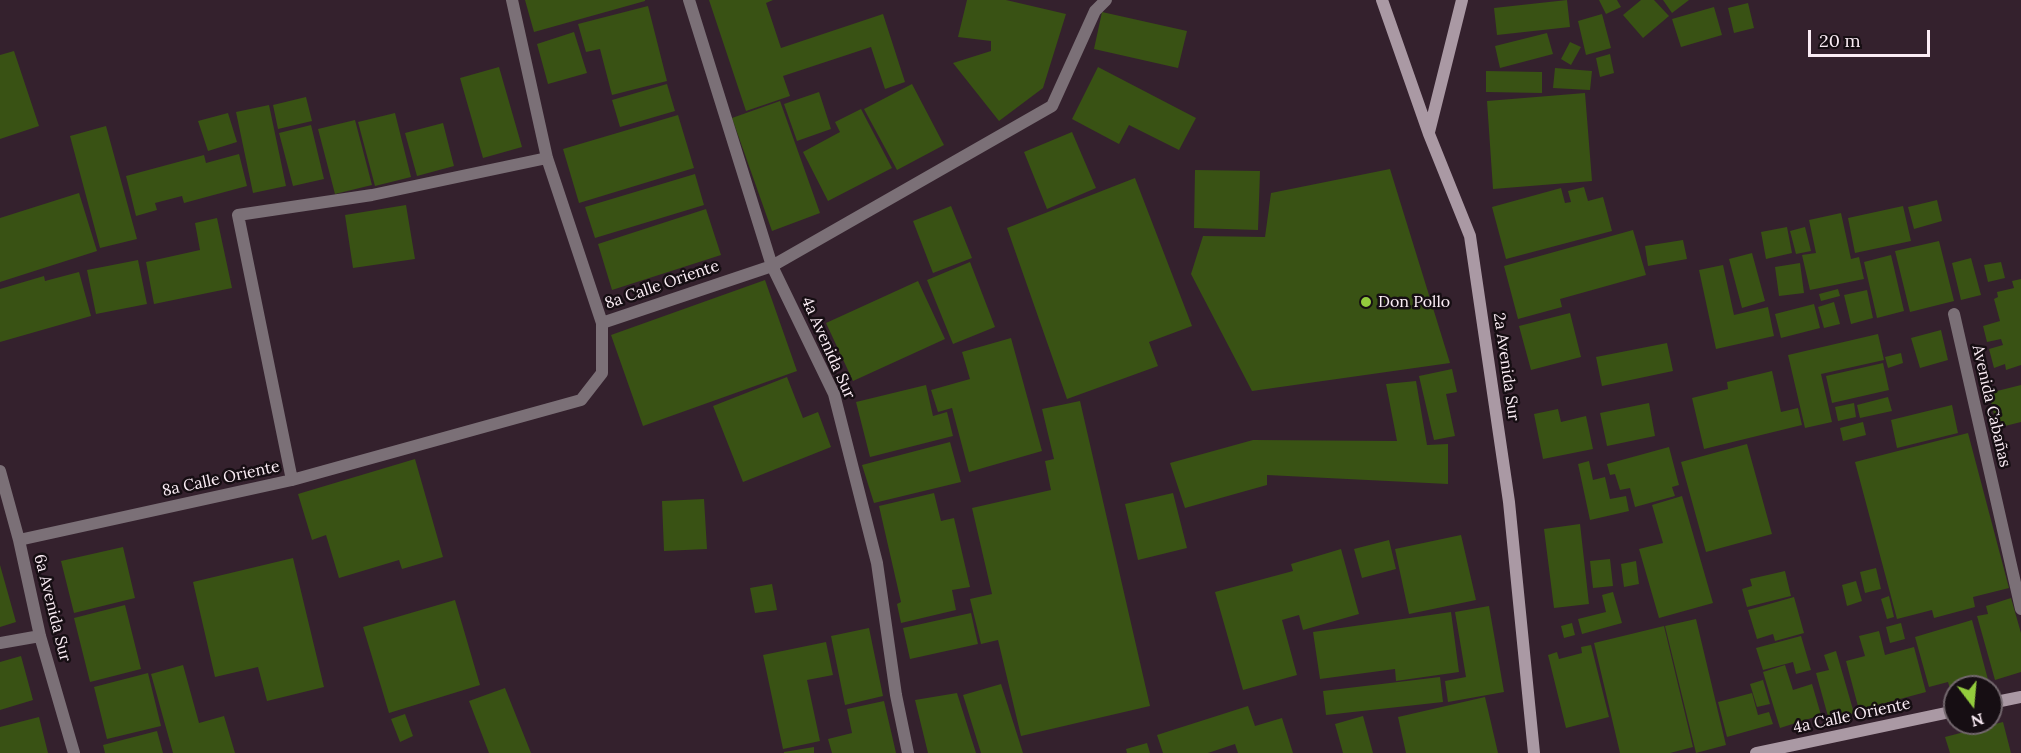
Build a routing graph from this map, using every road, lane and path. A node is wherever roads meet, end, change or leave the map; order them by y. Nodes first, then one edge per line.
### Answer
1 (512, 0) edge
2 (689, 0) edge
3 (1106, 0) edge
4 (1382, 0) edge
5 (1461, 0) edge
6 (1429, 134) junction
7 (547, 158) junction
8 (772, 266) junction
9 (1954, 314) dead end
10 (602, 323) junction
11 (0, 471) edge
12 (292, 480) junction
13 (19, 540) junction
14 (2021, 609) edge
15 (40, 636) junction
16 (0, 643) edge
17 (2021, 697) edge
18 (2003, 701) edge
19 (1943, 714) edge
20 (74, 753) edge
21 (908, 753) edge
22 (1534, 753) edge
23 (1756, 753) edge

1 - 7 street
2 - 8 street, 4a Avenida Sur
3 - 8 street, 8a Calle Oriente
4 - 6 main road, 2a Avenida Sur
5 - 6 main road
6 - 22 main road, 2a Avenida Sur
7 - 10 street
7 - 12 street
8 - 10 street, 8a Calle Oriente
8 - 21 street, 4a Avenida Sur
9 - 14 street, Avenida Cabañas
10 - 12 street, 8a Calle Oriente
11 - 13 street, 6a Avenida Sur
12 - 13 street, 8a Calle Oriente
13 - 15 street, 6a Avenida Sur
15 - 16 street
15 - 20 street, 6a Avenida Sur
17 - 18 main road
19 - 23 main road, 4a Calle Oriente

